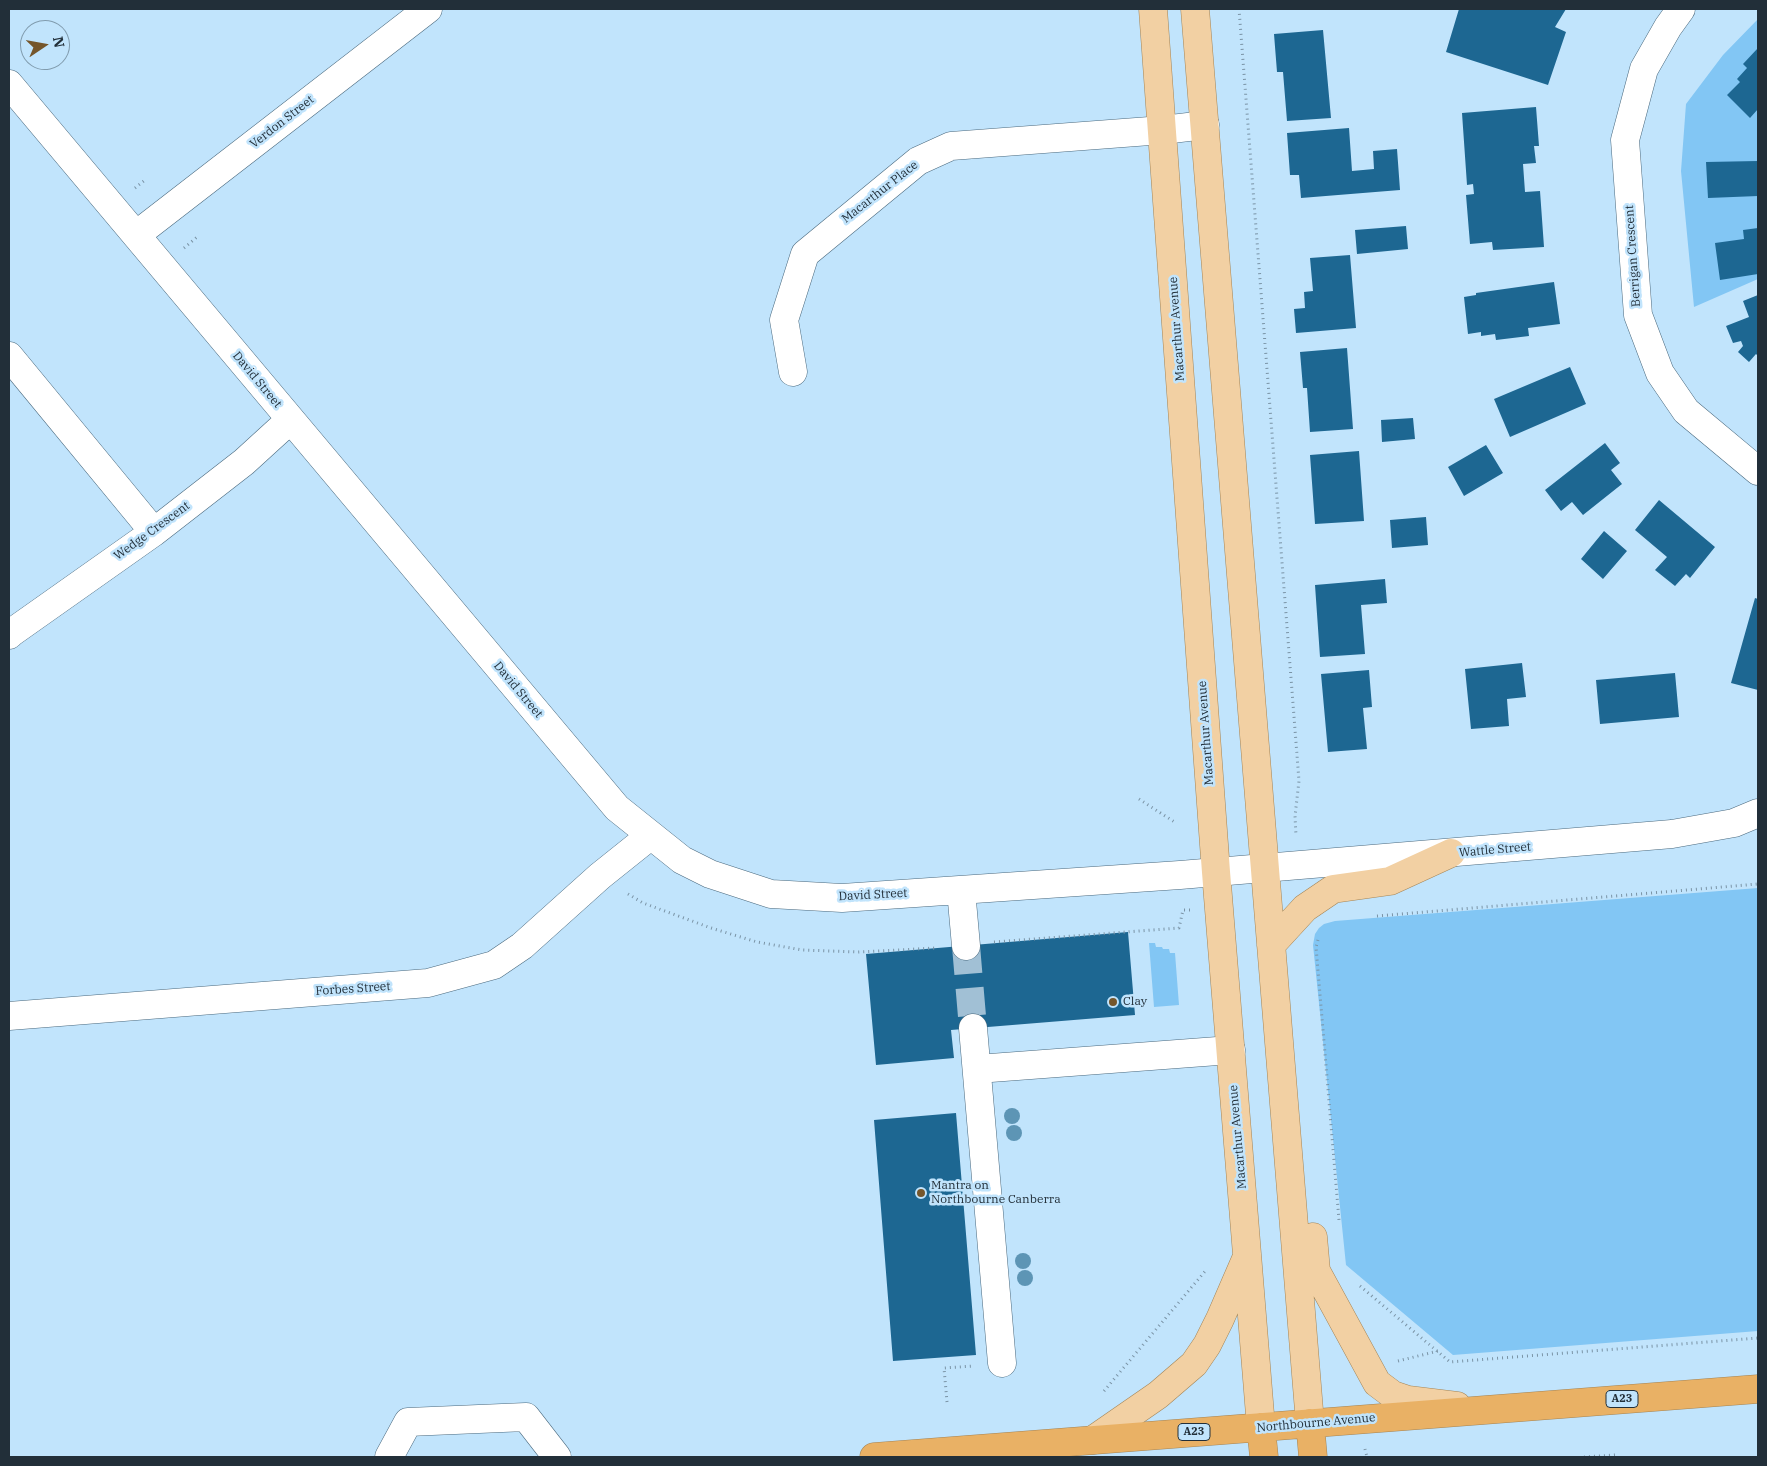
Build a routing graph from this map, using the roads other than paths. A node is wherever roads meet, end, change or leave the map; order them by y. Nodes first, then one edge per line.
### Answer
1 (428, 9) edge
2 (1153, 9) edge
3 (1195, 9) edge
4 (1681, 9) edge
5 (9, 84) edge
6 (1205, 125) junction
7 (1163, 130) junction
8 (136, 235) junction
9 (9, 356) edge
10 (793, 372) dead end
11 (290, 420) junction
12 (1758, 471) edge
13 (154, 532) junction
14 (9, 636) edge
15 (1758, 813) edge
16 (650, 836) junction
17 (1450, 853) junction
18 (1265, 868) junction
19 (1222, 872) junction
20 (960, 890) junction
21 (966, 945) tunnel mouth
22 (1271, 945) junction
23 (9, 1016) edge
24 (973, 1028) tunnel mouth
25 (1231, 1050) junction
26 (977, 1069) junction
27 (1286, 1123) junction
28 (1247, 1255) junction
29 (1002, 1363) road end
30 (1758, 1389) edge
31 (1486, 1410) junction
32 (1310, 1423) junction
33 (1261, 1427) junction
34 (1094, 1440) junction
35 (1264, 1456) edge
36 (389, 1457) edge
37 (557, 1457) edge
38 (874, 1457) edge
39 (1313, 1457) edge

1 - 8 street, Verdon Street
2 - 7 main road, Macarthur Avenue
3 - 6 main road
4 - 12 street, Berrigan Crescent
5 - 8 street, David Street
6 - 7 street, Macarthur Place
6 - 18 main road
7 - 10 street, Macarthur Place
7 - 19 main road, Macarthur Avenue
8 - 11 street, David Street
9 - 13 street
11 - 13 street, Wedge Crescent
11 - 16 street, David Street
13 - 14 street, Wedge Crescent
15 - 17 street, Wattle Street
16 - 20 street, David Street
16 - 23 street, Forbes Street
17 - 18 street, Wattle Street
17 - 22 main road
18 - 19 street, Wattle Street
18 - 22 main road
19 - 20 street, David Street
19 - 25 main road, Macarthur Avenue
20 - 21 street
22 - 27 main road
24 - 26 street
25 - 26 street
25 - 28 main road, Macarthur Avenue
26 - 29 street
27 - 31 main road
27 - 32 main road
28 - 33 main road, Macarthur Avenue
28 - 34 main road
30 - 31 highway, Northbourne Avenue / A23
31 - 32 highway, Northbourne Avenue / A23
32 - 33 highway, Northbourne Avenue / A23
32 - 39 highway
33 - 34 highway, Northbourne Avenue / A23
33 - 35 highway, Macarthur Avenue
34 - 38 highway, Northbourne Avenue / A23
36 - 37 street

